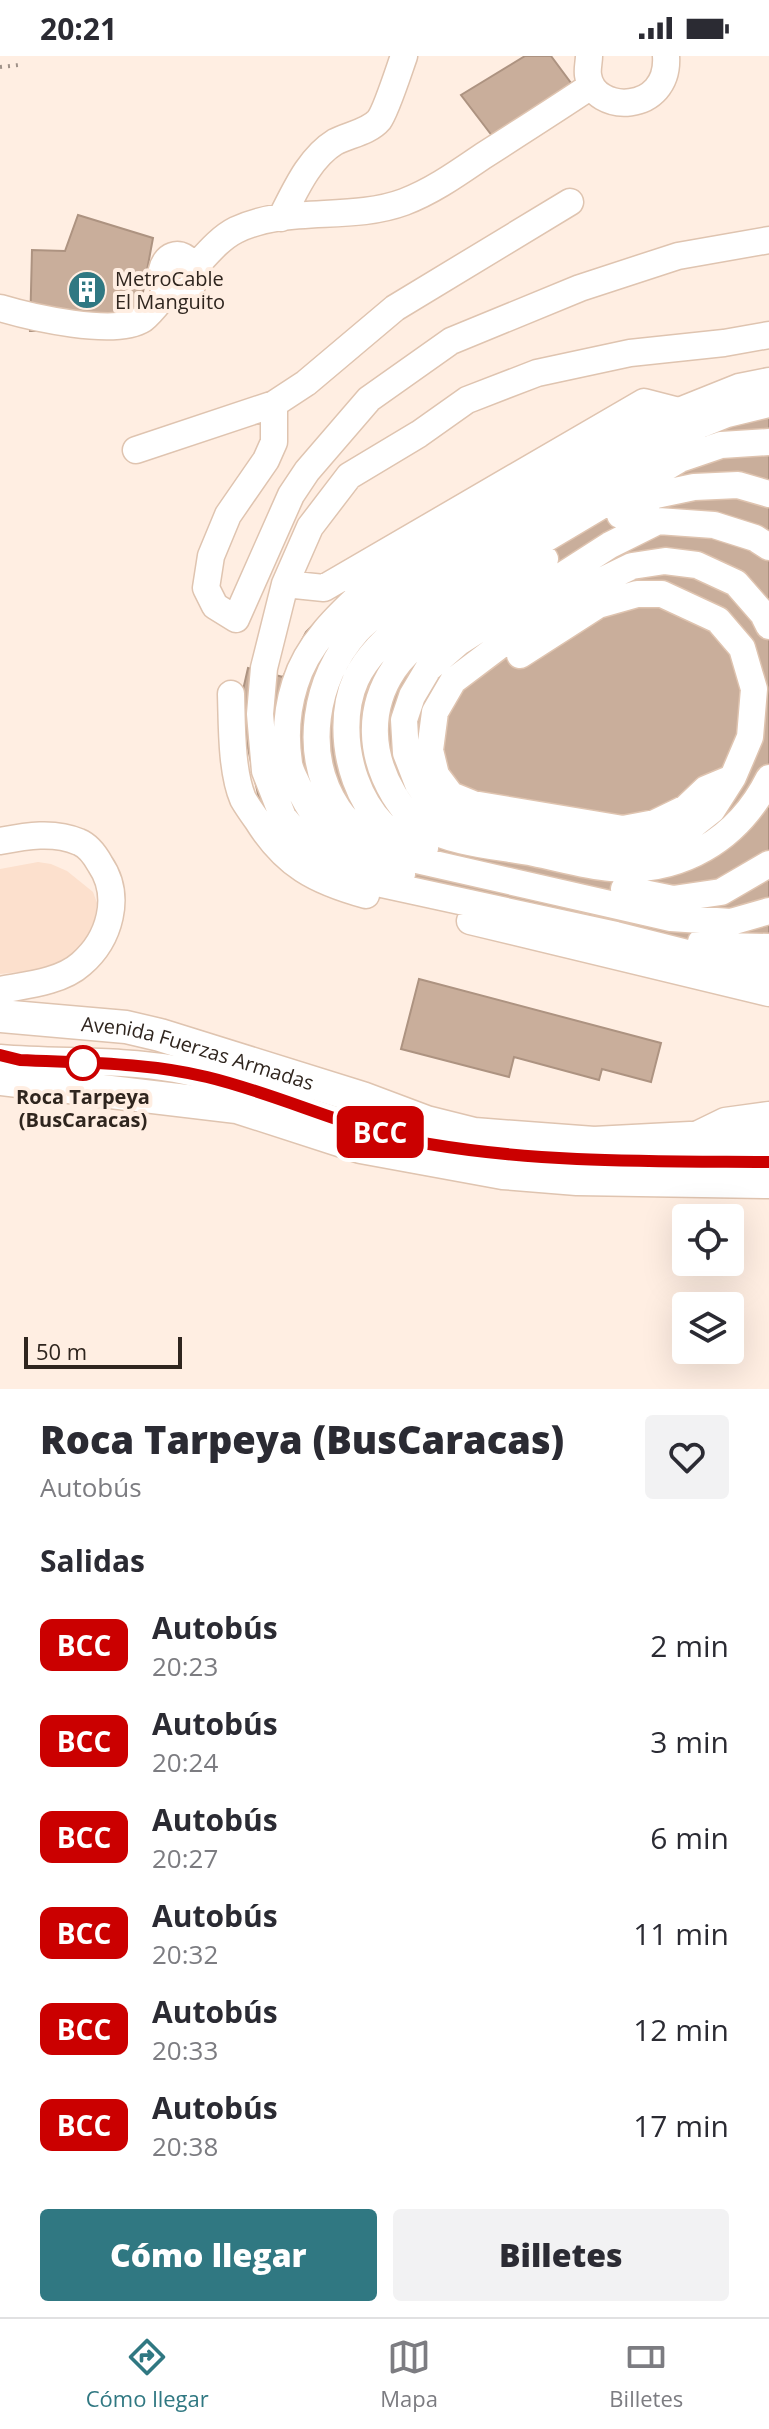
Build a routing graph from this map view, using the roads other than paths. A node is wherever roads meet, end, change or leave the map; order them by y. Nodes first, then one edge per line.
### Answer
1 (404, 56) edge
2 (589, 56) edge
3 (666, 56) edge
4 (591, 86) junction
5 (570, 202) dead end
6 (281, 218) junction
7 (769, 240) edge
8 (0, 308) edge
9 (769, 335) edge
10 (769, 381) edge
11 (274, 404) junction
12 (769, 404) edge
13 (679, 411) junction
14 (769, 442) edge
15 (136, 450) dead end
16 (769, 494) edge
17 (769, 547) edge
18 (285, 584) junction
19 (769, 626) edge
20 (520, 655) dead end
21 (231, 694) dead end
22 (733, 777) junction
23 (769, 778) edge
24 (0, 841) edge
25 (769, 864) edge
26 (769, 911) edge
27 (769, 947) edge
28 (769, 970) edge
29 (0, 990) edge
30 (769, 993) edge
31 (0, 1016) edge
32 (203, 1048) junction
33 (4, 1057) edge
34 (769, 1115) edge
35 (690, 1138) junction
36 (769, 1140) edge
37 (769, 1162) edge
38 (769, 1182) edge

1 - 6 street
2 - 4 street
3 - 4 street
4 - 6 street
5 - 11 street
6 - 8 street
7 - 11 street
9 - 18 street
10 - 13 street
11 - 15 street
12 - 26 street
13 - 18 street
13 - 27 street
14 - 25 street
16 - 23 street
17 - 22 street
18 - 28 street
19 - 22 street
20 - 22 street
21 - 30 street
24 - 29 street
31 - 32 main road, Avenida Fuerzas Armadas
32 - 33 main road
32 - 35 main road, Avenida Fuerzas Armadas
33 - 37 street
33 - 38 main road
34 - 35 street
35 - 36 main road, Avenida Fuerzas Armadas

